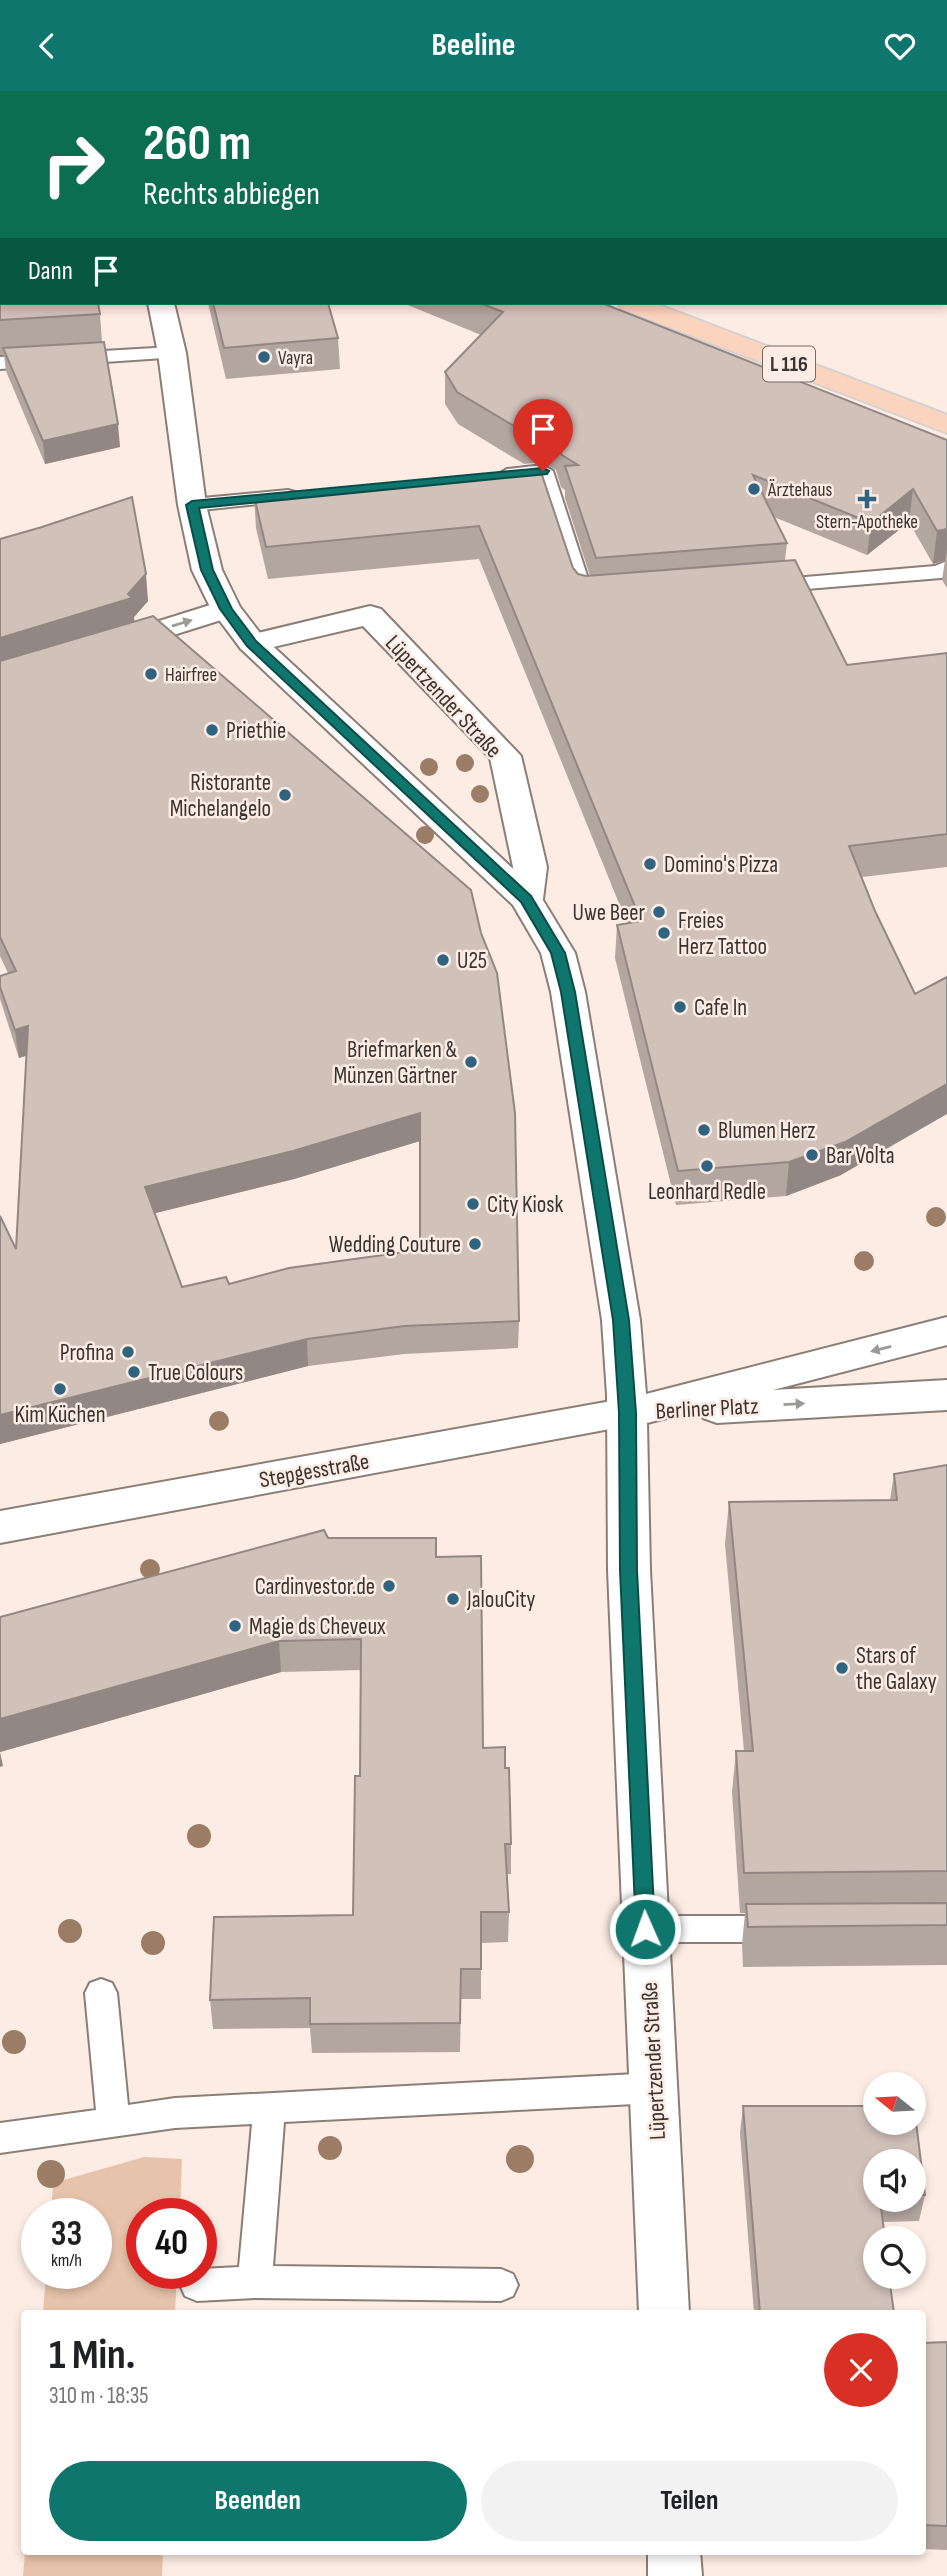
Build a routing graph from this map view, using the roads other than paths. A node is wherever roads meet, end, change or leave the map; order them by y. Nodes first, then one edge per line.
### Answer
1 (161, 305) edge
2 (636, 305) edge
3 (172, 353) junction
4 (0, 363) edge
5 (947, 425) edge
6 (489, 477) edge
7 (314, 493) edge
8 (192, 505) junction
9 (947, 567) edge
10 (744, 587) edge
11 (611, 598) edge
12 (226, 609) junction
13 (252, 643) junction
14 (89, 652) edge
15 (526, 899) junction
16 (947, 1331) edge
17 (947, 1395) edge
18 (628, 1413) junction
19 (0, 1527) edge
20 (814, 1928) edge
21 (645, 1929) junction
22 (101, 1993) dead end
23 (655, 2088) junction
24 (269, 2109) junction
25 (113, 2122) junction
26 (0, 2138) edge
27 (255, 2282) junction
28 (217, 2284) edge
29 (501, 2285) dead end
30 (664, 2310) edge
31 (674, 2555) edge
32 (675, 2576) edge

1 - 3 street, Lüpertzender Straße
2 - 5 main road, L 116
3 - 4 lane
3 - 8 street, Lüpertzender Straße
6 - 11 lane
7 - 8 lane
8 - 12 street, Lüpertzender Straße
9 - 10 lane
12 - 13 street, Lüpertzender Straße
14 -> 12 street
13 - 15 street, Lüpertzender Straße
13 - 15 street, Lüpertzender Straße
15 - 18 street, Lüpertzender Straße
16 -> 18 street, Berliner Platz
18 -> 17 street, Berliner Platz
18 - 19 street, Stepgesstraße
18 - 21 street, Lüpertzender Straße
20 - 21 lane
21 - 23 street, Lüpertzender Straße
22 - 25 lane
23 - 24 lane
23 - 30 street, Lüpertzender Straße
24 - 25 lane
24 - 27 lane
25 - 26 lane
27 - 28 lane
27 - 29 lane
31 - 32 street

